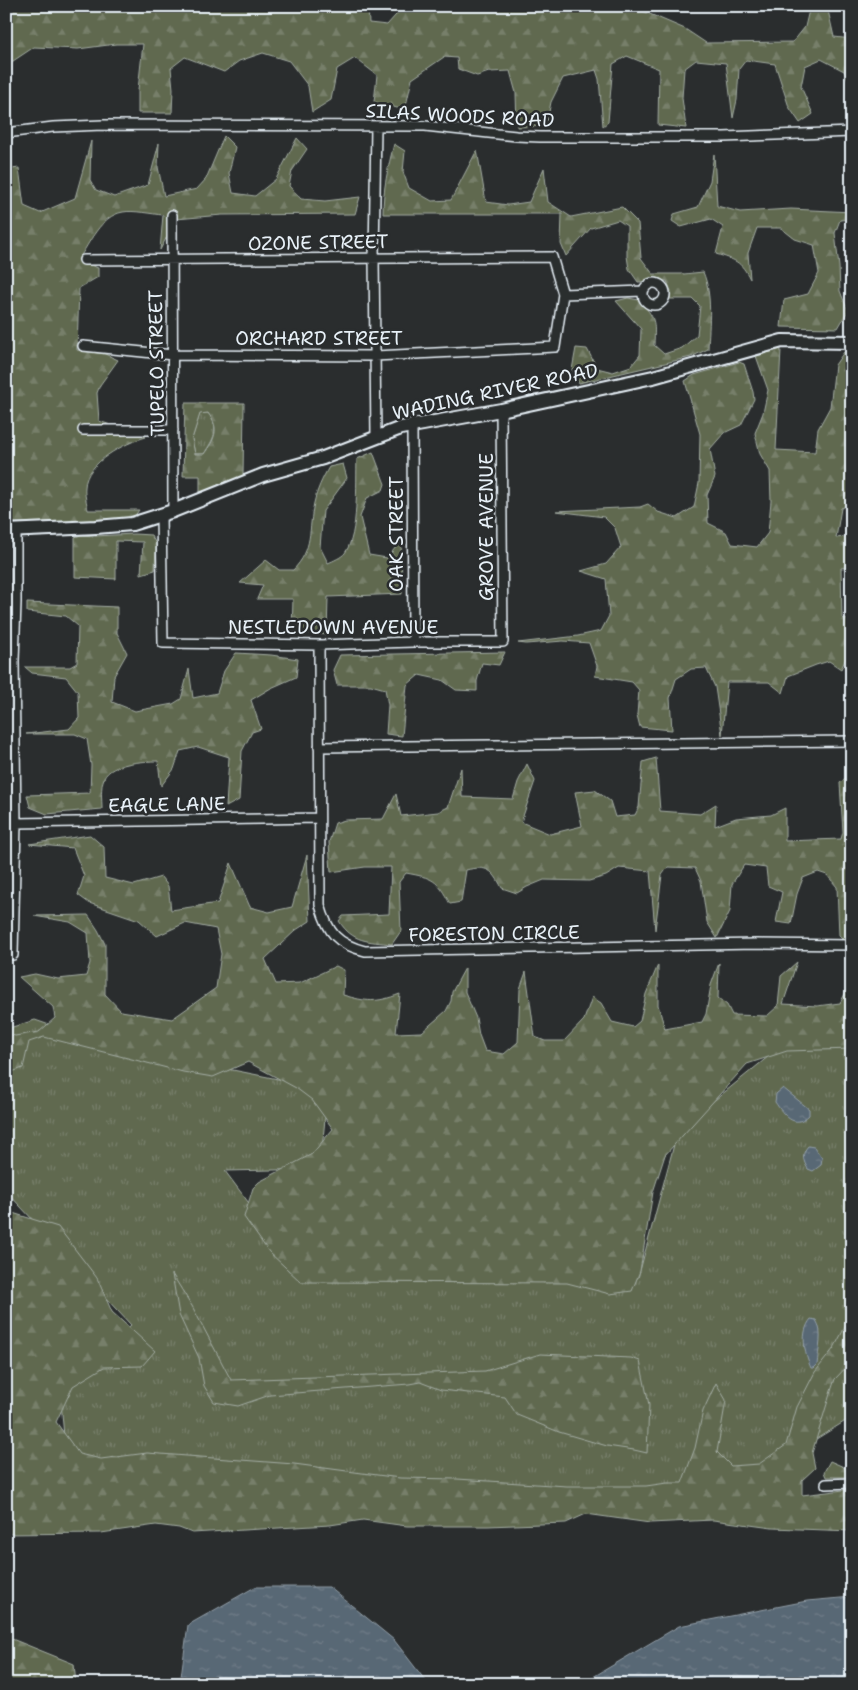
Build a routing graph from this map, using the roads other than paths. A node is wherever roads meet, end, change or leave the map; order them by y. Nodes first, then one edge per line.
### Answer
1 (376, 126) junction
2 (852, 132) edge
3 (6, 133) edge
4 (172, 215) dead end
5 (374, 258) junction
6 (84, 260) dead end
7 (171, 260) junction
8 (643, 291) dead end
9 (563, 294) junction
10 (852, 342) edge
11 (83, 346) dead end
12 (173, 355) junction
13 (375, 356) junction
14 (501, 410) junction
15 (412, 425) junction
16 (83, 430) dead end
17 (173, 430) junction
18 (376, 437) junction
19 (173, 511) junction
20 (161, 515) junction
21 (11, 531) edge
22 (414, 642) junction
23 (503, 642) joint
24 (319, 645) junction
25 (852, 741) edge
26 (320, 746) junction
27 (319, 818) junction
28 (16, 823) junction
29 (852, 945) edge
30 (13, 955) dead end
31 (852, 1482) edge
32 (826, 1484) dead end

1 - 2 street, SILAS WOODS ROAD
1 - 3 street, SILAS WOODS ROAD
1 - 5 street
4 - 7 street, TUPELO STREET
5 - 7 street, OZONE STREET
5 - 9 street, OZONE STREET
5 - 13 street
6 - 7 street, OZONE STREET
7 - 12 street, TUPELO STREET
8 - 9 street
9 - 13 street, ORCHARD STREET
10 - 14 main road, WADING RIVER ROAD
11 - 12 street, ORCHARD STREET
12 - 13 street, ORCHARD STREET
12 - 17 street, TUPELO STREET
13 - 18 street
14 - 15 main road, WADING RIVER ROAD
14 - 23 street, GROVE AVENUE
15 - 18 main road, WADING RIVER ROAD
15 - 22 street, OAK STREET
16 - 17 street
17 - 19 street, TUPELO STREET
18 - 19 main road, WADING RIVER ROAD
19 - 20 main road, WADING RIVER ROAD
20 - 21 main road, WADING RIVER ROAD
20 - 24 street, NESTLEDOWN AVENUE
21 - 28 street
22 - 23 street, NESTLEDOWN AVENUE
22 - 24 street, NESTLEDOWN AVENUE
24 - 26 street, FORESTON CIRCLE
25 - 26 street
26 - 27 street, FORESTON CIRCLE
27 - 28 street, EAGLE LANE
27 - 29 street, FORESTON CIRCLE
28 - 30 street
31 - 32 street

